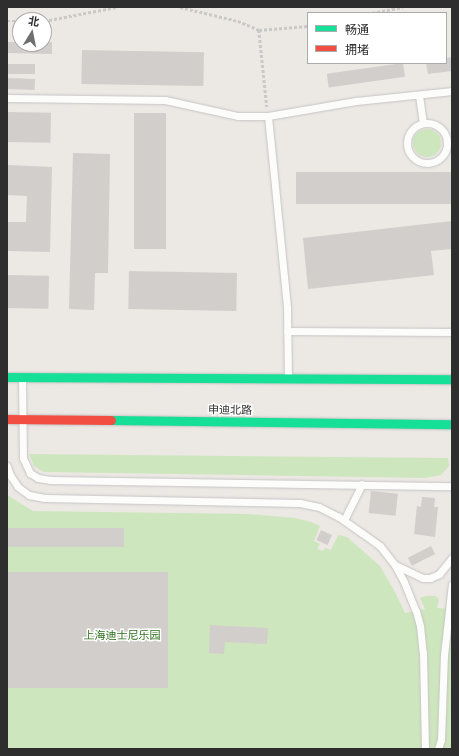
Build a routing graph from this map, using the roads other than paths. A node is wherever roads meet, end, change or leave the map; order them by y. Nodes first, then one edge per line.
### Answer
1 (452, 91) edge
2 (419, 94) junction
3 (7, 98) edge
4 (268, 116) junction
5 (423, 123) junction
6 (287, 331) junction
7 (452, 332) edge
8 (7, 377) edge
9 (22, 377) junction
10 (288, 378) junction
11 (452, 379) edge
12 (7, 419) edge
13 (22, 419) junction
14 (452, 424) edge
15 (7, 466) edge
16 (362, 484) junction
17 (452, 486) edge
18 (344, 520) junction
19 (452, 558) edge
20 (395, 565) junction
21 (452, 584) edge
22 (424, 749) edge
23 (438, 749) edge

1 - 2 lane
2 - 4 lane
2 - 5 lane
3 - 4 lane
4 - 6 lane
5 - 5 lane
6 - 7 lane
6 - 10 lane
8 - 9 street
9 - 10 street
9 - 13 lane
10 - 11 street
12 - 13 street, 申迪北路
13 - 14 street, 申迪北路
13 - 16 lane
15 - 18 lane
16 - 17 lane
16 - 18 lane
18 - 20 lane
19 - 20 lane
20 - 22 lane
21 - 23 lane

